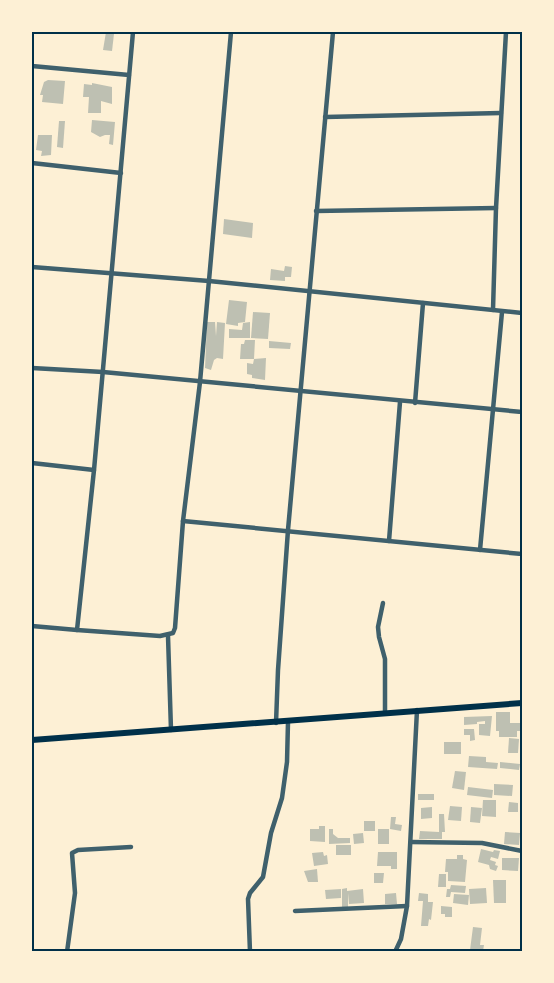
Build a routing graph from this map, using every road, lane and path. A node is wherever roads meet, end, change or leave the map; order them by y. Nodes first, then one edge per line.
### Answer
1 (133, 32) edge
2 (231, 32) edge
3 (333, 32) edge
4 (506, 32) edge
5 (32, 66) edge
6 (129, 75) junction
7 (501, 112) junction
8 (325, 117) junction
9 (32, 163) edge
10 (121, 172) junction
11 (496, 208) junction
12 (316, 211) junction
13 (32, 267) edge
14 (112, 272) junction
15 (209, 281) junction
16 (309, 291) junction
17 (423, 303) junction
18 (493, 310) junction
19 (502, 312) junction
20 (522, 313) edge
21 (32, 368) edge
22 (103, 372) junction
23 (200, 382) junction
24 (301, 392) junction
25 (400, 402) junction
26 (415, 403) junction
27 (494, 410) junction
28 (522, 412) edge
29 (32, 462) edge
30 (94, 470) junction
31 (183, 521) junction
32 (288, 530) junction
33 (389, 541) junction
34 (480, 550) junction
35 (522, 554) edge
36 (383, 603) dead end
37 (32, 626) edge
38 (77, 630) junction
39 (168, 636) junction
40 (522, 703) edge
41 (417, 710) junction
42 (385, 713) junction
43 (288, 722) junction
44 (276, 723) junction
45 (171, 730) junction
46 (32, 740) edge
47 (411, 842) junction
48 (131, 847) dead end
49 (522, 851) edge
50 (407, 906) junction
51 (295, 911) dead end
52 (68, 951) edge
53 (250, 951) edge
54 (395, 951) edge

1 - 6 street
2 - 15 street
3 - 8 street
4 - 7 street
5 - 6 street
6 - 10 street
7 - 8 street
7 - 11 street
8 - 12 street
9 - 10 street
10 - 14 street
11 - 12 street
11 - 18 street
12 - 16 street
13 - 14 street
14 - 15 street
14 - 22 street
15 - 16 street
15 - 23 street
16 - 17 street
16 - 24 street
17 - 18 street
17 - 26 street
18 - 19 street
19 - 20 street
19 - 27 street
21 - 22 street
22 - 23 street
22 - 30 street
23 - 24 street
23 - 31 street
24 - 25 street
24 - 32 street
25 - 26 street
25 - 33 street
26 - 27 street
27 - 28 street
27 - 34 street
29 - 30 street
30 - 38 street
31 - 32 street
31 - 39 street
32 - 33 street
32 - 44 street
33 - 34 street
34 - 35 street
36 - 42 street
37 - 38 street
38 - 39 street
39 - 45 street
40 - 41 main road
41 - 42 main road
41 - 47 street
42 - 43 main road
43 - 44 main road
43 - 53 street
44 - 45 main road
45 - 46 main road
47 - 49 street
47 - 50 street
48 - 52 street
50 - 51 street
50 - 54 street

